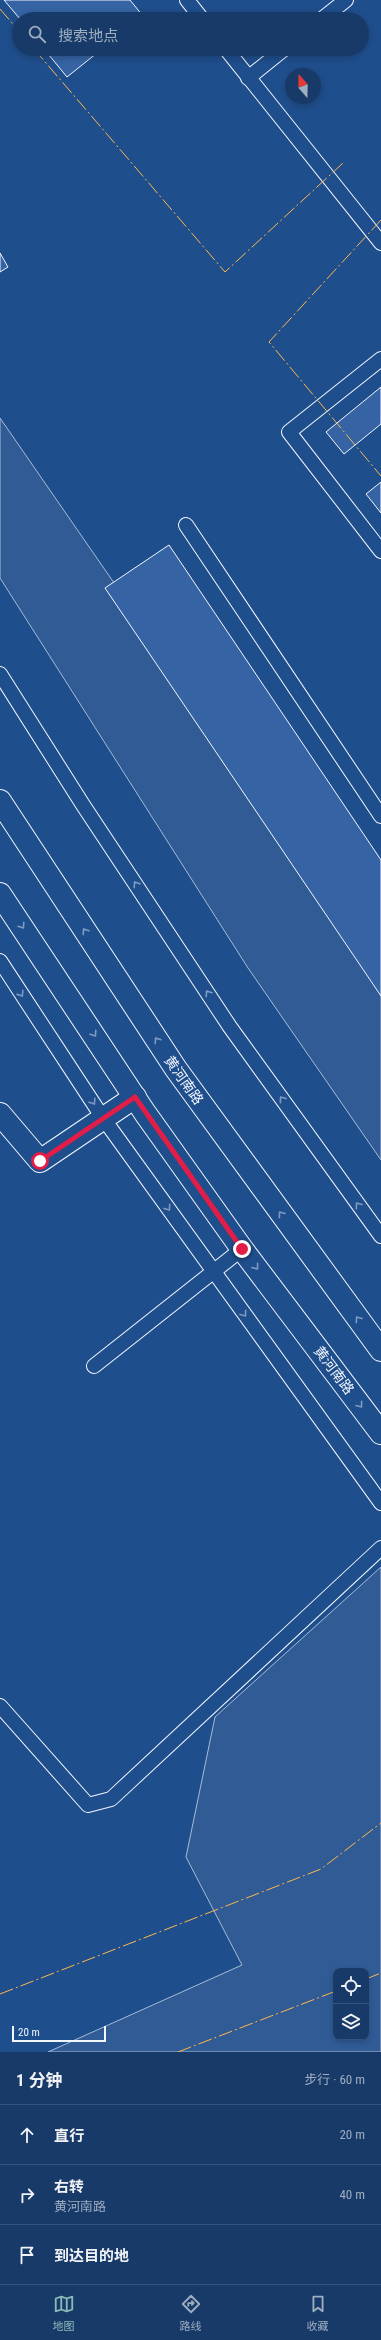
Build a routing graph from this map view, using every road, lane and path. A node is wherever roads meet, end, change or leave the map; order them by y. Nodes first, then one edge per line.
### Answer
1 (187, 0) edge
2 (346, 0) edge
3 (196, 12) edge
4 (331, 12) edge
5 (231, 56) edge
6 (275, 56) edge
7 (248, 78) junction
8 (381, 243) edge
9 (381, 359) edge
10 (186, 524) dead end
11 (381, 551) edge
12 (0, 674) edge
13 (0, 801) edge
14 (381, 816) edge
15 (0, 894) edge
16 (0, 961) edge
17 (135, 1097) junction
18 (0, 1114) edge
19 (103, 1118) junction
20 (381, 1236) edge
21 (242, 1249) junction
22 (214, 1272) junction
23 (381, 1350) edge
24 (94, 1366) dead end
25 (381, 1433) edge
26 (381, 1503) edge
27 (381, 1548) edge
28 (0, 1706) edge

1 - 3 lane
2 - 4 lane
5 - 7 lane
6 - 7 lane
7 - 8 lane
9 - 11 lane
10 - 14 lane
20 -> 12 lane
23 -> 13 main road, 黄河南路
15 -> 17 main road, 黄河南路
16 -> 19 lane
17 - 19 main road
17 - 21 main road, 黄河南路
18 - 19 main road
19 -> 22 lane
21 - 22 lane
21 -> 25 main road, 黄河南路
22 - 24 lane
22 -> 26 lane
27 - 28 lane

